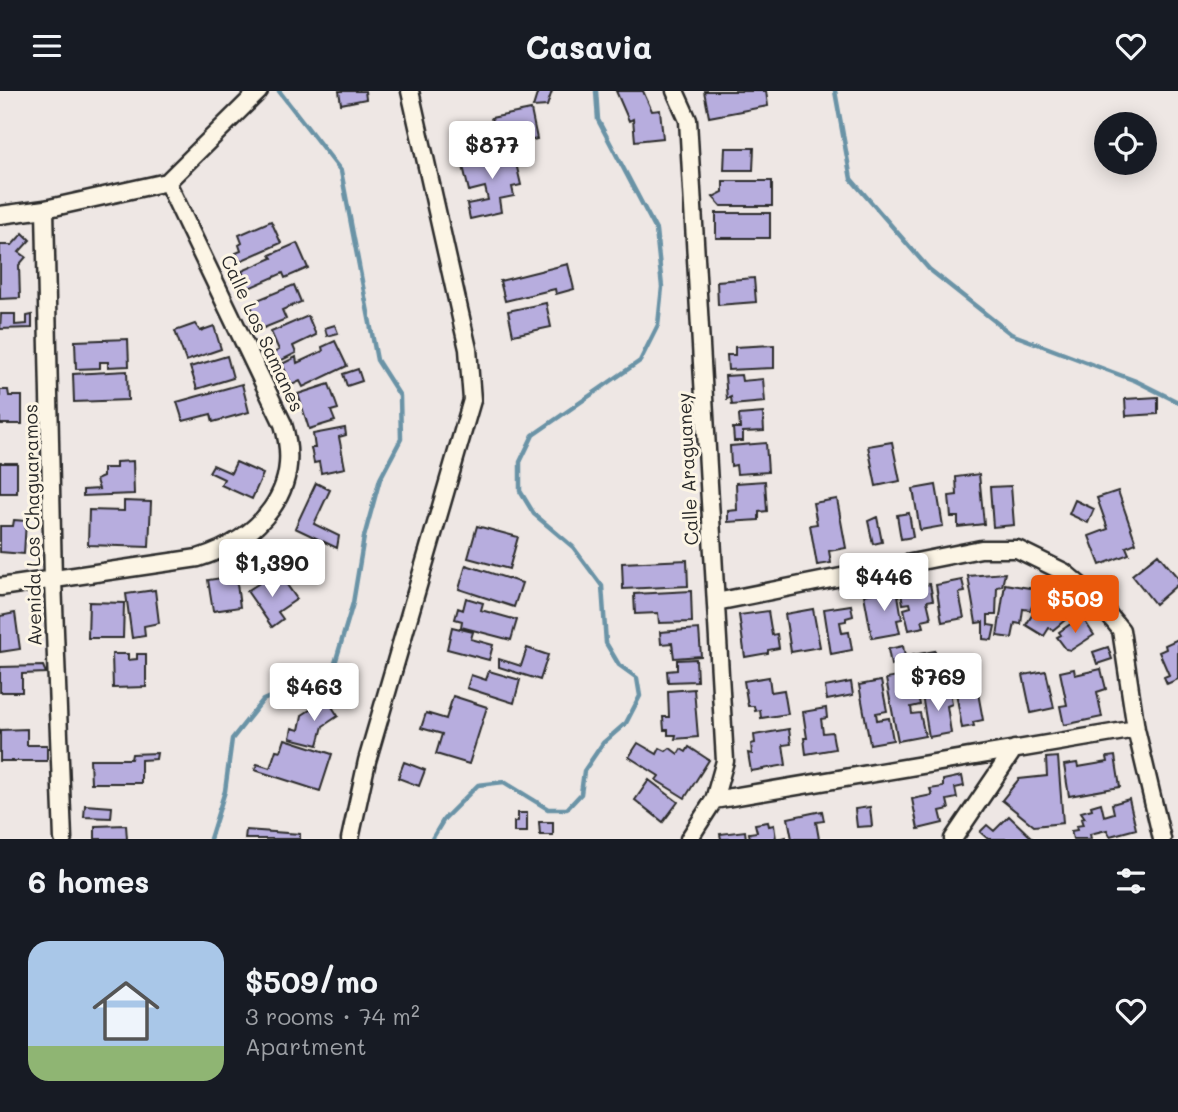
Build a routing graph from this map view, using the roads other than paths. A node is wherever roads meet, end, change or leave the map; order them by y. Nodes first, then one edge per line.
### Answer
1 (259, 91) edge
2 (410, 91) edge
3 (675, 91) edge
4 (167, 182) junction
5 (45, 209) junction
6 (0, 215) edge
7 (53, 580) junction
8 (0, 587) edge
9 (716, 602) junction
10 (1136, 729) junction
11 (1014, 749) junction
12 (714, 800) junction
13 (63, 839) edge
14 (350, 839) edge
15 (690, 839) edge
16 (953, 839) edge
17 (1162, 839) edge

1 - 4 street
2 - 14 street
3 - 9 street, Calle Araguaney
4 - 5 street
4 - 7 street, Calle Los Samanes
5 - 6 street
5 - 7 street, Avenida Los Chaguaramos
7 - 8 street, Calle Los Samanes
7 - 13 street, Avenida Los Chaguaramos
9 - 10 street
9 - 12 street, Calle Araguaney
10 - 11 street
10 - 17 street
11 - 12 street
11 - 16 street
12 - 15 street, Calle Araguaney

